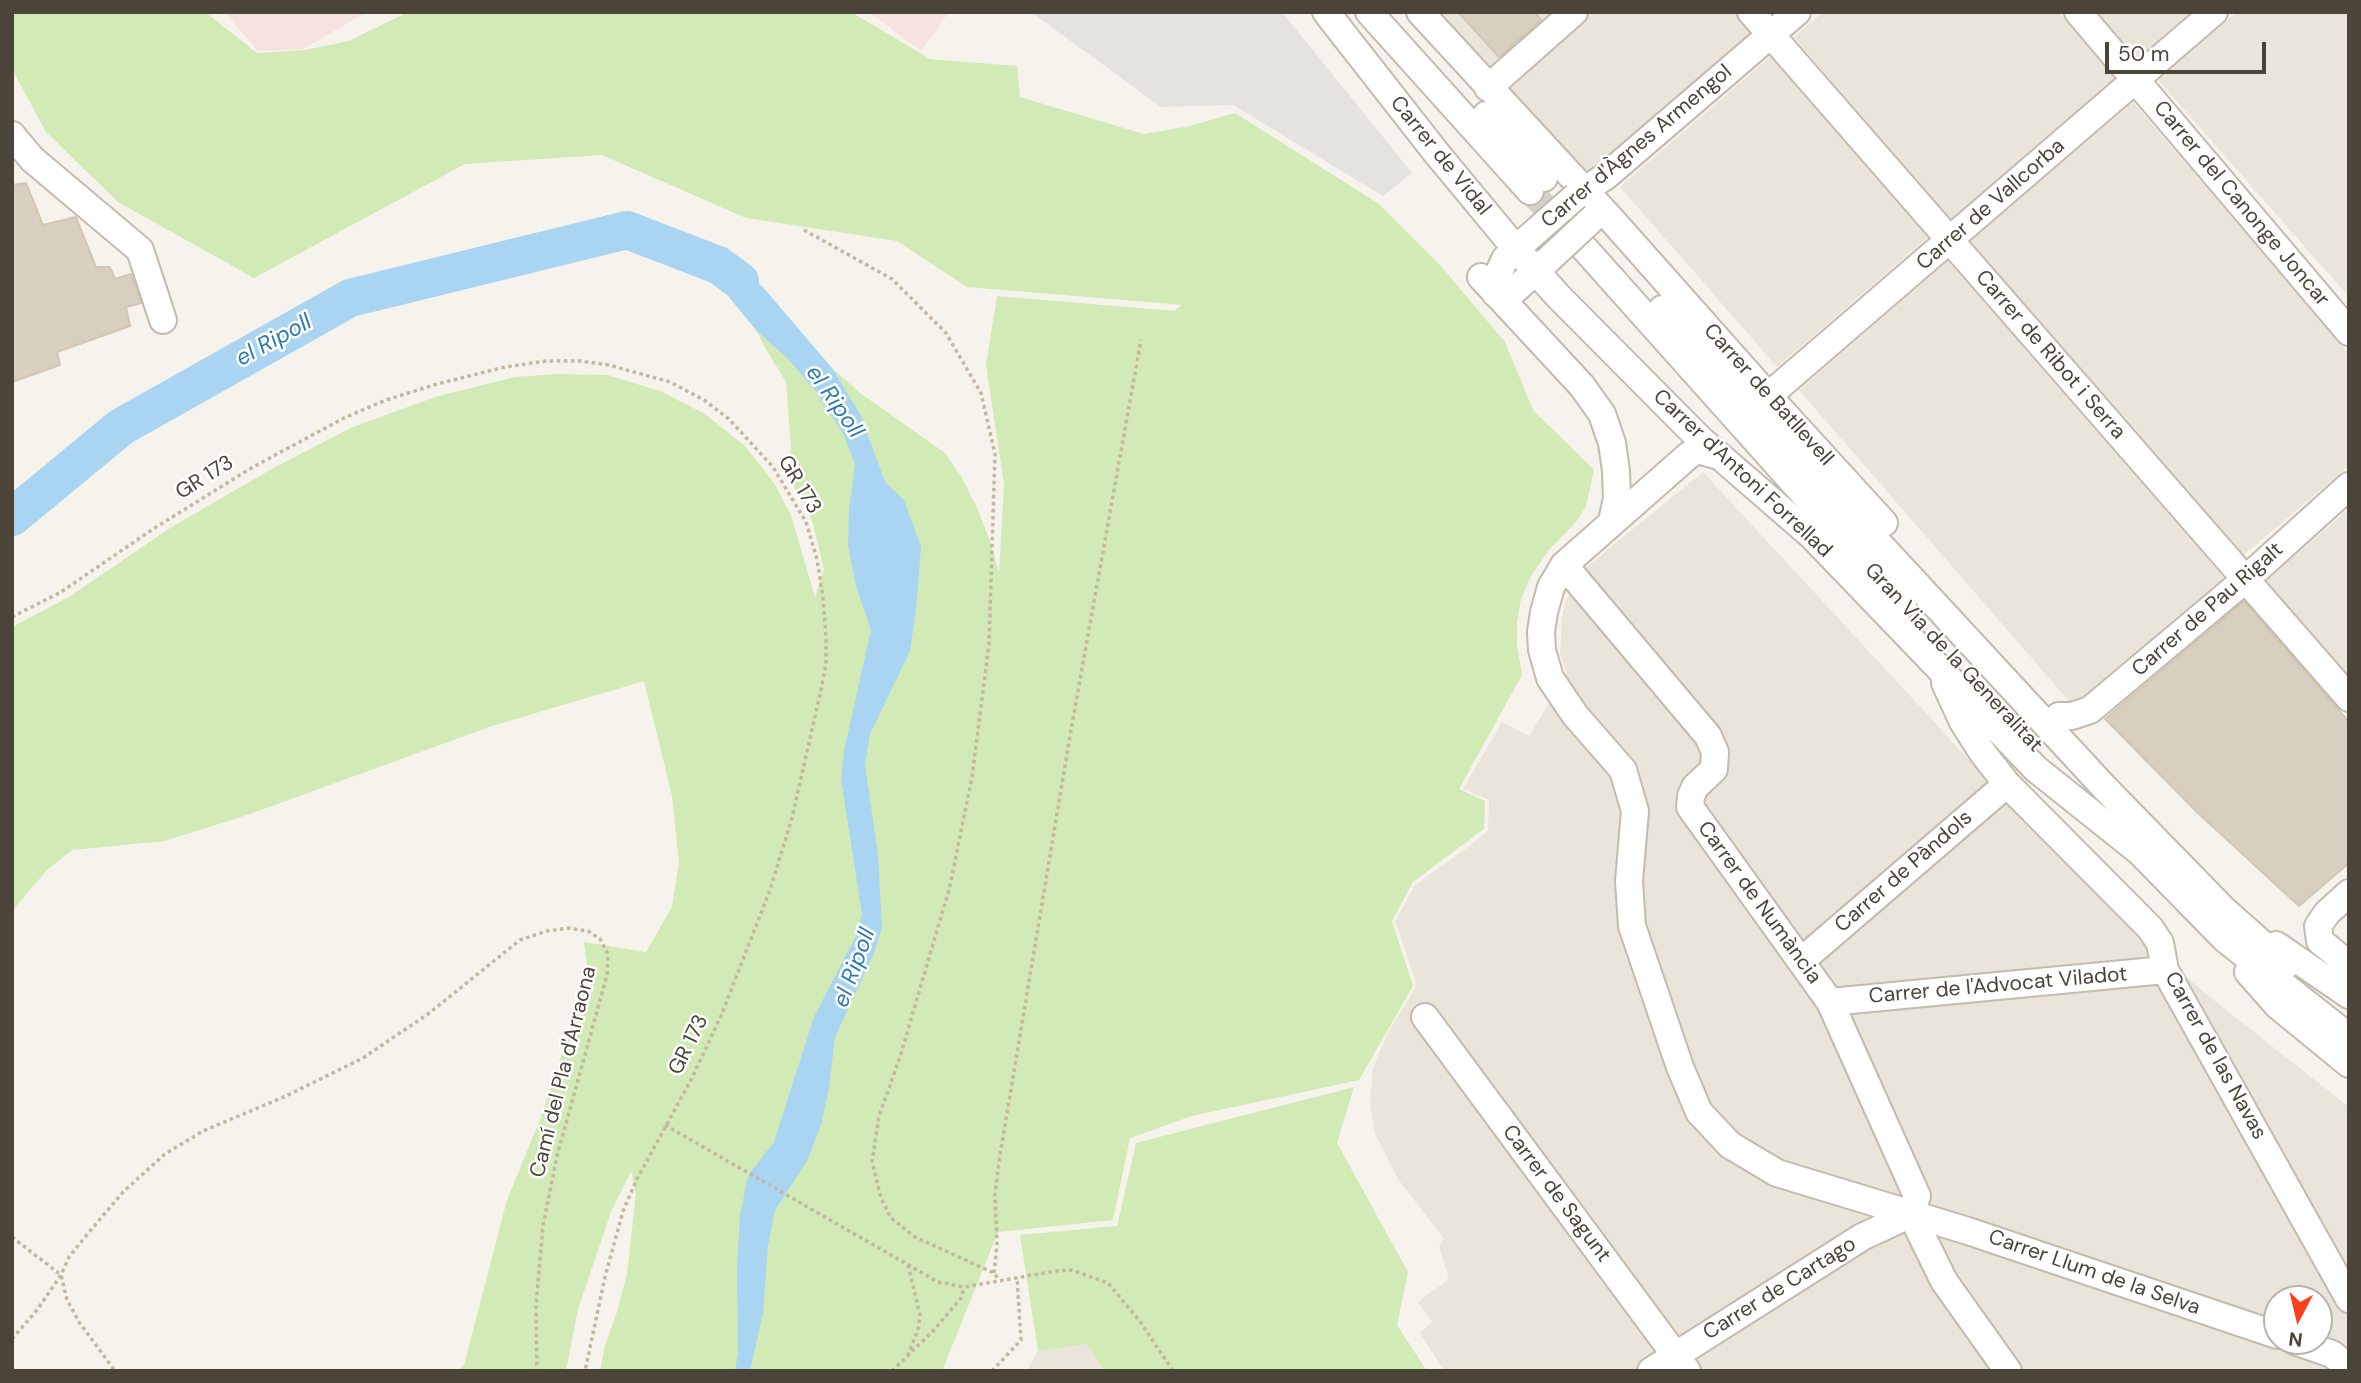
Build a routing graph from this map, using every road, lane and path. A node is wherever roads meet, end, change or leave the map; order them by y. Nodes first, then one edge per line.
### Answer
1 (1326, 12) edge
2 (1369, 12) edge
3 (1391, 12) edge
4 (1420, 12) edge
5 (1574, 12) edge
6 (1751, 12) edge
7 (1797, 12) edge
8 (2078, 12) edge
9 (2214, 12) edge
10 (1770, 35) junction
11 (2135, 80) junction
12 (1488, 88) junction
13 (12, 135) edge
14 (1580, 193) junction
15 (804, 230) dead end
16 (1596, 231) junction
17 (1951, 240) junction
18 (1521, 245) junction
19 (1541, 267) junction
20 (1488, 285) junction
21 (1558, 296) joint
22 (163, 320) dead end
23 (2349, 332) edge
24 (1141, 340) dead end
25 (1768, 396) junction
26 (1719, 456) junction
27 (2349, 486) edge
28 (1612, 522) junction
29 (1564, 565) junction
30 (2246, 579) junction
31 (12, 617) edge
32 (1936, 663) junction
33 (2349, 698) edge
34 (2059, 716) junction
35 (2007, 783) junction
36 (2104, 788) junction
37 (2140, 852) junction
38 (2349, 893) edge
39 (2237, 936) junction
40 (1801, 961) junction
41 (2349, 965) edge
42 (2165, 970) junction
43 (2349, 995) edge
44 (1830, 1002) junction
45 (2349, 1016) edge
46 (1424, 1017) dead end
47 (2349, 1037) edge
48 (2349, 1065) edge
49 (665, 1125) junction
50 (1911, 1214) junction
51 (12, 1237) edge
52 (908, 1265) junction
53 (994, 1273) junction
54 (61, 1275) junction
55 (1017, 1277) junction
56 (999, 1280) junction
57 (964, 1287) junction
58 (2349, 1300) edge
59 (2263, 1330) edge
60 (12, 1339) edge
61 (2333, 1355) edge
62 (907, 1357) junction
63 (1681, 1363) edge
64 (2349, 1368) edge
65 (115, 1371) edge
66 (537, 1371) edge
67 (585, 1371) edge
68 (892, 1371) edge
69 (992, 1371) edge
70 (1173, 1371) edge
71 (1651, 1371) edge
72 (2008, 1371) edge

1 - 18 street, Carrer de Vidal
2 - 3 street
4 - 12 street, Carrer de Batllevell
5 - 12 street
6 - 10 street, Carrer de Ribot i Serra
7 - 10 street, Carrer d'Àgnes Armengol
8 - 11 street, Carrer del Canonge Joncar
9 - 11 street, Carrer de Vallcorba
10 - 14 street, Carrer d'Àgnes Armengol
10 - 17 street, Carrer de Ribot i Serra
11 - 17 street, Carrer de Vallcorba
11 - 23 street, Carrer del Canonge Joncar
12 - 14 street, Carrer de Batllevell
13 - 22 street
14 - 16 street, Carrer de Batllevell
14 - 18 street, Carrer d'Àgnes Armengol, bridge
15 - 53 path
16 - 19 street, bridge
16 - 25 street, Carrer de Batllevell
16 - 36 street, Gran Via de la Generalitat
16 - 37 street, Gran Via de la Generalitat
17 - 25 street, Carrer de Vallcorba
17 - 30 street, Carrer de Ribot i Serra
18 - 19 street, Carrer de Vidal
18 - 20 street, Carrer d'Àgnes Armengol
19 - 20 street
19 - 21 street, Carrer de Vidal
20 - 28 street
21 - 26 street, Carrer d'Antoni Forrellad
24 - 53 path
25 - 34 street, Carrer de Batllevell
26 - 28 street
26 - 32 street, Carrer d'Antoni Forrellad
27 - 30 street, Carrer de Pau Rigalt
28 - 29 street
29 - 40 street, Carrer de Numància
29 - 50 street, Carrer Llum de la Selva
30 - 33 street, Carrer de Ribot i Serra
30 - 34 street, Carrer de Pau Rigalt
31 - 49 path, GR 173
32 - 35 street, Carrer de las Navas
32 - 37 street, Carrer d'Antoni Forrellad
34 - 36 street, Carrer de Batllevell
35 - 40 street, Carrer de Pàndols
35 - 42 street, Carrer de las Navas
36 - 39 street, Gran Via de la Generalitat
37 - 39 street, Gran Via de la Generalitat
38 - 41 street
39 - 43 street
39 - 45 street, Gran Via de la Generalitat
39 - 47 street, Gran Via de la Generalitat
39 - 48 street
40 - 44 street, Carrer de Numància
42 - 44 street, Carrer de l'Advocat Viladot
42 - 58 street, Carrer de las Navas
44 - 50 street, Carrer de Numància
46 - 63 street, Carrer de Sagunt
49 - 52 path
49 - 67 path, GR 173
50 - 59 street, Carrer Llum de la Selva
50 - 63 street, Carrer de Cartago
50 - 72 street
51 - 54 path
52 - 57 path
52 - 62 path
53 - 56 path
54 - 60 path, Camí del Pla d'Arraona
54 - 65 path
54 - 66 path, Camí del Pla d'Arraona
55 - 56 path
55 - 69 path
55 - 70 path
56 - 57 path
57 - 62 path
61 - 64 street
62 - 68 path
63 - 71 street, Carrer de Cartago

